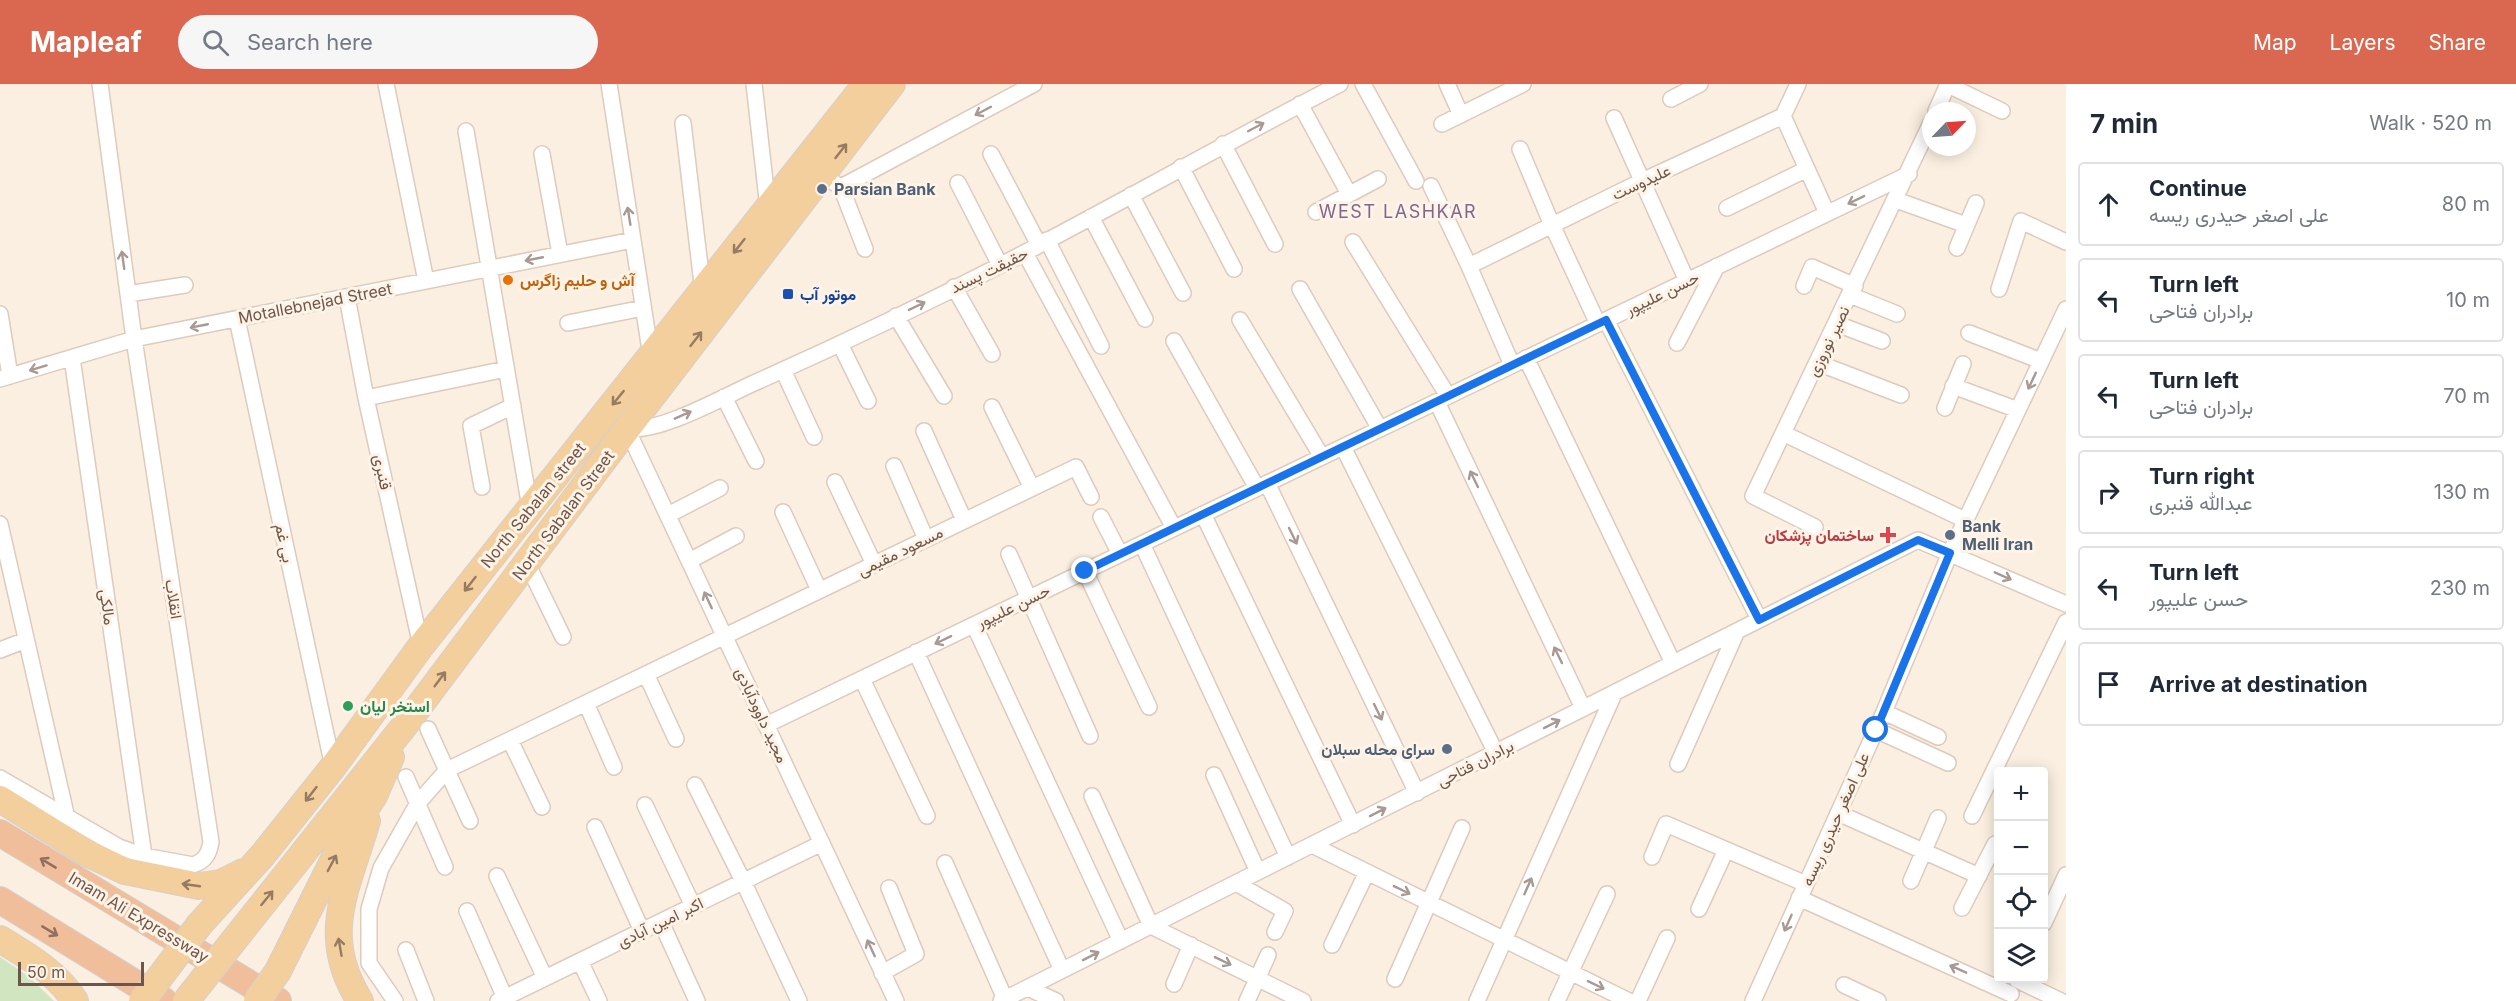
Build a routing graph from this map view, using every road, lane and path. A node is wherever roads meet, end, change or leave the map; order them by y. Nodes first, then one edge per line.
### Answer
1 (100, 84) edge
2 (386, 84) edge
3 (609, 84) edge
4 (754, 84) edge
5 (866, 84) edge
6 (892, 84) edge
7 (1034, 84) edge
8 (1340, 84) edge
9 (1363, 84) edge
10 (1446, 84) edge
11 (1523, 84) edge
12 (1700, 84) edge
13 (1798, 84) edge
14 (1948, 85) edge
15 (1314, 90) edge
16 (1671, 99) dead end
17 (1940, 102) edge
18 (1300, 104) junction
19 (2002, 111) dead end
20 (1461, 115) junction
21 (1783, 116) junction
22 (1614, 118) dead end
23 (683, 123) dead end
24 (1442, 124) dead end
25 (466, 131) dead end
26 (1224, 144) junction
27 (1922, 144) edge
28 (1520, 149) dead end
29 (542, 154) dead end
30 (991, 154) dead end
31 (1181, 167) junction
32 (1807, 169) junction
33 (1909, 174) junction
34 (1378, 179) dead end
35 (832, 181) junction
36 (1642, 181) junction
37 (958, 183) dead end
38 (1349, 194) junction
39 (1131, 195) junction
40 (1896, 200) junction
41 (1976, 203) dead end
42 (768, 208) junction
43 (1727, 208) dead end
44 (1316, 212) dead end
45 (1827, 213) junction
46 (1091, 217) junction
47 (1552, 225) junction
48 (1966, 225) junction
49 (633, 240) junction
50 (1353, 242) dead end
51 (2066, 242) edge
52 (1275, 244) dead end
53 (1037, 246) junction
54 (1957, 248) dead end
55 (865, 249) dead end
56 (560, 254) junction
57 (1000, 265) junction
58 (1469, 266) junction
59 (1717, 266) junction
60 (488, 268) junction
61 (1234, 269) dead end
62 (426, 281) junction
63 (1687, 281) junction
64 (185, 285) dead end
65 (1804, 286) dead end
66 (954, 287) junction
67 (1300, 289) dead end
68 (1998, 289) dead end
69 (1853, 290) junction
70 (703, 292) junction
71 (1183, 293) dead end
72 (128, 294) junction
73 (347, 297) junction
74 (643, 308) junction
75 (2066, 309) edge
76 (0, 314) edge
77 (1897, 314) dead end
78 (896, 316) junction
79 (237, 318) junction
80 (1145, 319) dead end
81 (1240, 320) dead end
82 (1602, 322) junction
83 (568, 323) dead end
84 (1837, 324) junction
85 (1969, 333) dead end
86 (134, 339) junction
87 (1174, 341) dead end
88 (1882, 341) dead end
89 (1677, 343) dead end
90 (840, 344) junction
91 (1101, 346) dead end
92 (992, 354) dead end
93 (651, 357) junction
94 (72, 358) junction
95 (2041, 360) junction
96 (1519, 362) junction
97 (1818, 363) junction
98 (1963, 364) dead end
99 (506, 369) junction
100 (783, 370) junction
101 (668, 376) junction
102 (5, 378) edge
103 (1953, 386) junction
104 (1901, 395) dead end
105 (724, 396) junction
106 (944, 396) dead end
107 (366, 398) junction
108 (1442, 399) junction
109 (868, 401) dead end
110 (513, 406) junction
111 (992, 407) dead end
112 (1945, 408) dead end
113 (2018, 410) junction
114 (627, 429) junction
115 (1380, 429) junction
116 (924, 431) dead end
117 (814, 437) dead end
118 (1791, 437) dead end
119 (1343, 447) junction
120 (1322, 457) junction
121 (756, 461) dead end
122 (894, 466) dead end
123 (836, 482) dead end
124 (1262, 486) junction
125 (482, 487) dead end
126 (720, 488) dead end
127 (1032, 488) junction
128 (1091, 497) dead end
129 (530, 508) junction
130 (783, 512) dead end
131 (1203, 514) junction
132 (668, 515) junction
133 (1101, 517) dead end
134 (964, 520) junction
135 (1965, 520) junction
136 (0, 524) edge
137 (1815, 527) dead end
138 (1174, 528) junction
139 (736, 537) dead end
140 (927, 538) junction
141 (1142, 544) junction
142 (1950, 553) junction
143 (1009, 554) dead end
144 (1120, 554) junction
145 (689, 561) junction
146 (528, 563) junction
147 (874, 564) junction
148 (1085, 571) junction
149 (819, 590) junction
150 (1029, 598) junction
151 (2066, 604) edge
152 (1759, 620) junction
153 (2066, 622) edge
154 (974, 625) junction
155 (1737, 631) junction
156 (725, 636) junction
157 (563, 637) dead end
158 (26, 640) junction
159 (421, 646) junction
160 (0, 650) edge
161 (916, 652) junction
162 (1673, 663) junction
163 (646, 674) junction
164 (862, 679) junction
165 (1614, 694) junction
166 (586, 703) junction
167 (1149, 707) dead end
168 (1583, 708) junction
169 (1884, 712) junction
170 (766, 725) junction
171 (416, 727) junction
172 (1876, 730) junction
173 (1090, 736) dead end
174 (1938, 737) dead end
175 (676, 739) dead end
176 (510, 740) junction
177 (1497, 753) junction
178 (1948, 763) dead end
179 (1678, 764) dead end
180 (333, 767) junction
181 (614, 767) dead end
182 (447, 770) junction
183 (1215, 775) dead end
184 (406, 777) dead end
185 (0, 778) edge
186 (695, 785) dead end
187 (1417, 793) junction
188 (374, 796) junction
189 (1092, 796) dead end
190 (0, 799) edge
191 (418, 803) junction
192 (645, 805) dead end
193 (542, 807) dead end
194 (1838, 813) junction
195 (66, 814) junction
196 (927, 816) dead end
197 (1972, 816) dead end
198 (1938, 818) dead end
199 (470, 821) dead end
200 (1353, 825) junction
201 (595, 827) dead end
202 (1462, 828) dead end
203 (0, 833) edge
204 (822, 843) junction
205 (1312, 845) junction
206 (1994, 846) edge
207 (1726, 850) junction
208 (1923, 851) junction
209 (144, 855) junction
210 (262, 856) junction
211 (1288, 857) junction
212 (1652, 857) dead end
213 (945, 863) dead end
214 (445, 867) dead end
215 (1258, 872) junction
216 (1367, 872) junction
217 (2066, 874) edge
218 (497, 876) dead end
219 (1979, 876) junction
220 (743, 881) junction
221 (1911, 881) dead end
222 (1236, 883) junction
223 (889, 888) dead end
224 (1803, 891) junction
225 (1607, 894) dead end
226 (0, 900) edge
227 (1429, 903) junction
228 (693, 906) junction
229 (1962, 908) dead end
230 (1699, 909) dead end
231 (467, 911) dead end
232 (2048, 912) edge
233 (661, 922) junction
234 (1151, 926) junction
235 (642, 931) junction
236 (1275, 932) dead end
237 (1666, 938) dead end
238 (0, 939) edge
239 (1504, 940) junction
240 (1121, 941) junction
241 (1191, 945) junction
242 (1332, 945) dead end
243 (406, 950) dead end
244 (1268, 955) dead end
245 (580, 961) junction
246 (1062, 970) junction
247 (1570, 972) junction
248 (882, 973) junction
249 (545, 978) junction
250 (1257, 978) junction
251 (1395, 979) dead end
252 (1174, 984) dead end
253 (1844, 986) dead end
254 (1028, 988) junction
255 (2013, 988) edge
256 (501, 999) edge
257 (1003, 1000) edge
258 (75, 1001) edge
259 (142, 1001) edge
260 (164, 1001) edge
261 (186, 1001) edge
262 (257, 1001) edge
263 (278, 1001) edge
264 (360, 1001) edge
265 (395, 1001) edge
266 (426, 1001) edge
267 (599, 1001) edge
268 (697, 1001) edge
269 (799, 1001) edge
270 (896, 1001) edge
271 (1056, 1001) edge
272 (1246, 1001) edge
273 (1303, 1001) edge
274 (1477, 1001) edge
275 (1557, 1001) edge
276 (1629, 1001) edge
277 (1638, 1001) edge
278 (1752, 1001) edge
279 (1878, 1001) edge
280 (2061, 1001) edge

72 -> 1 street, انقلاب
2 - 62 street
49 -> 3 street
4 - 42 street
5 - 42 main road, North Sabalan street
35 -> 6 main road, North Sabalan Street
7 -> 35 street
8 - 15 street, حقیقت پسند
9 - 58 street
10 - 20 street
11 - 20 street
12 - 16 street
13 - 21 street
14 - 17 street
14 - 19 street
15 - 18 street, حقیقت پسند
26 -> 18 street, حقیقت پسند
18 - 38 street
20 - 24 street
21 - 32 street
21 - 36 street, علیدوست
22 - 36 street
23 - 70 street
25 - 60 street
26 - 31 street, حقیقت پسند
26 - 52 street
27 - 33 street, نصیر نوروزی
28 - 47 street
29 - 56 street
30 - 53 street
31 - 39 street, حقیقت پسند
31 - 61 street
32 - 43 street
32 - 45 street
33 - 40 street, نصیر نوروزی
33 -> 45 street, حسن علیپور
34 - 38 street
35 - 55 street
101 -> 35 main road, North Sabalan Street
36 - 47 street, علیدوست
36 - 63 street
37 - 57 street
38 - 44 street
39 - 46 street, حقیقت پسند
39 - 71 street
40 - 48 street
40 - 69 street, نصیر نوروزی
41 - 48 street
42 -> 70 main road, North Sabalan street
45 - 59 street, حسن علیپور
46 - 53 street, حقیقت پسند
46 - 80 street
47 - 58 street, علیدوست
47 - 82 street
48 - 54 street
49 - 56 street, Motallebnejad Street
49 - 74 street
50 - 108 street
51 - 68 street
53 - 57 street, حقیقت پسند
53 - 91 street
53 - 138 street
56 -> 60 street, Motallebnejad Street
57 - 66 street, حقیقت پسند
58 - 96 street
59 - 63 street, حسن علیپور
59 - 89 street
60 - 62 street, Motallebnejad Street
60 - 99 street
62 - 73 street, Motallebnejad Street
63 - 82 street, حسن علیپور
64 - 72 street
65 - 69 street
78 -> 66 street, حقیقت پسند
66 - 92 street
67 - 115 street
69 - 77 street
69 - 84 street, نصیر نوروزی
70 - 93 main road, North Sabalan street
72 - 86 street, انقلاب
73 - 79 street, Motallebnejad Street
73 - 107 street, قنبری
74 - 83 street
74 - 93 street
75 - 95 street, علی اصغر حیدری ریسه
76 - 102 street
78 - 90 street, حقیقت پسند
78 - 106 street
79 -> 86 street, Motallebnejad Street
79 - 180 street, بی غم
81 - 120 street
82 - 96 street, حسن علیپور
82 - 152 street
84 - 88 street
84 - 97 street, نصیر نوروزی
85 - 95 street
86 - 94 street, Motallebnejad Street
86 - 209 street, انقلاب
87 - 124 street
90 - 100 street, حقیقت پسند
90 - 109 street
93 - 101 main road
93 -> 129 main road, North Sabalan street
94 -> 102 street, Motallebnejad Street
94 - 209 street, مالکی
95 -> 113 street, علی اصغر حیدری ریسه
96 - 108 street, حسن علیپور
96 - 162 street
97 - 104 street
97 - 137 street, نصیر نوروزی
98 - 103 street
99 - 107 street
99 - 110 street
100 - 105 street, حقیقت پسند
100 - 117 street
101 - 114 main road, North Sabalan Street
103 - 112 street
103 - 113 street
114 -> 105 street, حقیقت پسند
105 - 121 street
107 - 159 street, قنبری
108 - 115 street, حسن علیپور
168 -> 108 street
110 - 125 street
110 - 129 street
111 - 127 street
113 - 135 street, علی اصغر حیدری ریسه
114 - 132 street, مجید داوودآبادی
114 - 146 main road, North Sabalan Street
115 - 119 street, حسن علیپور
116 - 134 street
118 - 135 street
119 - 120 street, حسن علیپور
119 - 177 street
120 - 124 street, حسن علیپور
122 - 140 street
123 - 147 street
124 - 131 street, حسن علیپور
124 -> 187 street
126 - 132 street
127 - 128 street, مسعود مقیمی
127 - 134 street, مسعود مقیمی
129 -> 159 main road, North Sabalan street
130 - 149 street
131 - 138 street, حسن علیپور
131 - 200 street
132 - 145 street, مجید داوودآبادی
133 - 144 street
134 - 140 street, مسعود مقیمی
135 - 142 street, علی اصغر حیدری ریسه
136 - 158 street
138 - 141 street, حسن علیپور
139 - 145 street
140 - 147 street, مسعود مقیمی
141 - 144 street, حسن علیپور
141 - 211 street
142 -> 151 street, برادران فتاحی
142 - 152 street, برادران فتاحی
142 - 169 street, علی اصغر حیدری ریسه
143 - 150 street
144 - 148 street, حسن علیپور
156 -> 145 street, مجید داوودآبادی
146 - 157 street
171 -> 146 main road, North Sabalan Street
147 - 149 street, مسعود مقیمی
148 - 150 street, حسن علیپور
148 - 167 street
149 - 156 street, مسعود مقیمی
150 - 154 street, حسن علیپور
150 - 173 street
152 - 155 street, برادران فتاحی
153 - 197 street
154 -> 161 street, حسن علیپور
154 - 240 street
155 - 162 street, برادران فتاحی
155 - 179 street
156 - 163 street, مسعود مقیمی
156 - 170 street, مجید داوودآبادی
158 - 160 street
158 - 195 street
159 - 180 main road, North Sabalan street
161 - 164 street, حسن علیپور
161 - 246 street
162 - 165 street, برادران فتاحی
163 - 166 street, مسعود مقیمی
163 - 175 street
164 - 170 street, حسن علیپور
164 - 196 street
165 - 168 street, برادران فتاحی
239 -> 165 street
166 - 176 street, مسعود مقیمی
166 - 181 street
177 -> 168 street, برادران فتاحی
169 - 172 street, علی اصغر حیدری ریسه
169 - 174 street
170 - 204 street, مجید داوودآبادی
171 - 182 street
171 - 188 main road
261 -> 171 main road, North Sabalan Street, bridge
172 - 178 street
172 - 194 street, علی اصغر حیدری ریسه
176 - 182 street, مسعود مقیمی
176 - 193 street
177 - 187 street, برادران فتاحی
180 -> 210 main road, North Sabalan street
182 - 191 street
182 - 199 street
183 - 215 street
184 - 191 street
185 - 195 street
186 - 220 street
200 -> 187 street, برادران فتاحی
262 -> 188 main road, bridge
264 -> 188 main road
189 - 234 street
210 -> 190 main road
191 - 214 street
191 - 265 street
192 - 228 street
194 - 208 street
194 - 224 street, علی اصغر حیدری ریسه
195 - 209 street
198 - 208 street
200 - 205 street, برادران فتاحی
201 - 235 street
202 - 227 street
263 -> 203 highway, Imam Ali Expressway
204 - 220 street, اکبر امین آبادی
248 -> 204 street, مجید داوودآبادی
205 - 211 street, برادران فتاحی
205 - 216 street
206 - 219 street
207 - 212 street
207 - 224 street
207 - 230 street
208 - 219 street
208 - 221 street
210 - 259 main road, North Sabalan street, bridge
211 - 215 street, برادران فتاحی
213 - 257 street
215 - 222 street, برادران فتاحی
216 -> 227 street
216 - 242 street
217 - 232 street
218 - 249 street
219 - 229 street
220 - 228 street, اکبر امین آبادی
220 - 269 street
222 - 234 street, برادران فتاحی
222 - 236 street
223 - 248 street
255 -> 224 street
224 -> 278 street, علی اصغر حیدری ریسه
225 - 247 street
226 -> 260 highway
227 - 239 street
227 - 251 street
228 - 233 street, اکبر امین آبادی
231 - 256 street
233 - 235 street, اکبر امین آبادی
233 - 268 street
234 - 240 street, برادران فتاحی
234 - 241 street
235 - 245 street, اکبر امین آبادی
237 - 277 street
238 - 258 main road
239 - 247 street
239 - 274 street
246 -> 240 street, برادران فتاحی
241 -> 250 street
241 - 252 street
243 - 266 street
244 - 250 street
245 - 249 street, اکبر امین آبادی
245 - 267 street
246 - 254 street, برادران فتاحی
247 - 275 street
247 -> 276 street
248 - 270 street, مجید داوودآبادی
249 - 256 street, اکبر امین آبادی
250 - 272 street
250 - 273 street
253 - 279 street
254 - 257 street, برادران فتاحی
254 - 271 street
255 - 280 street

